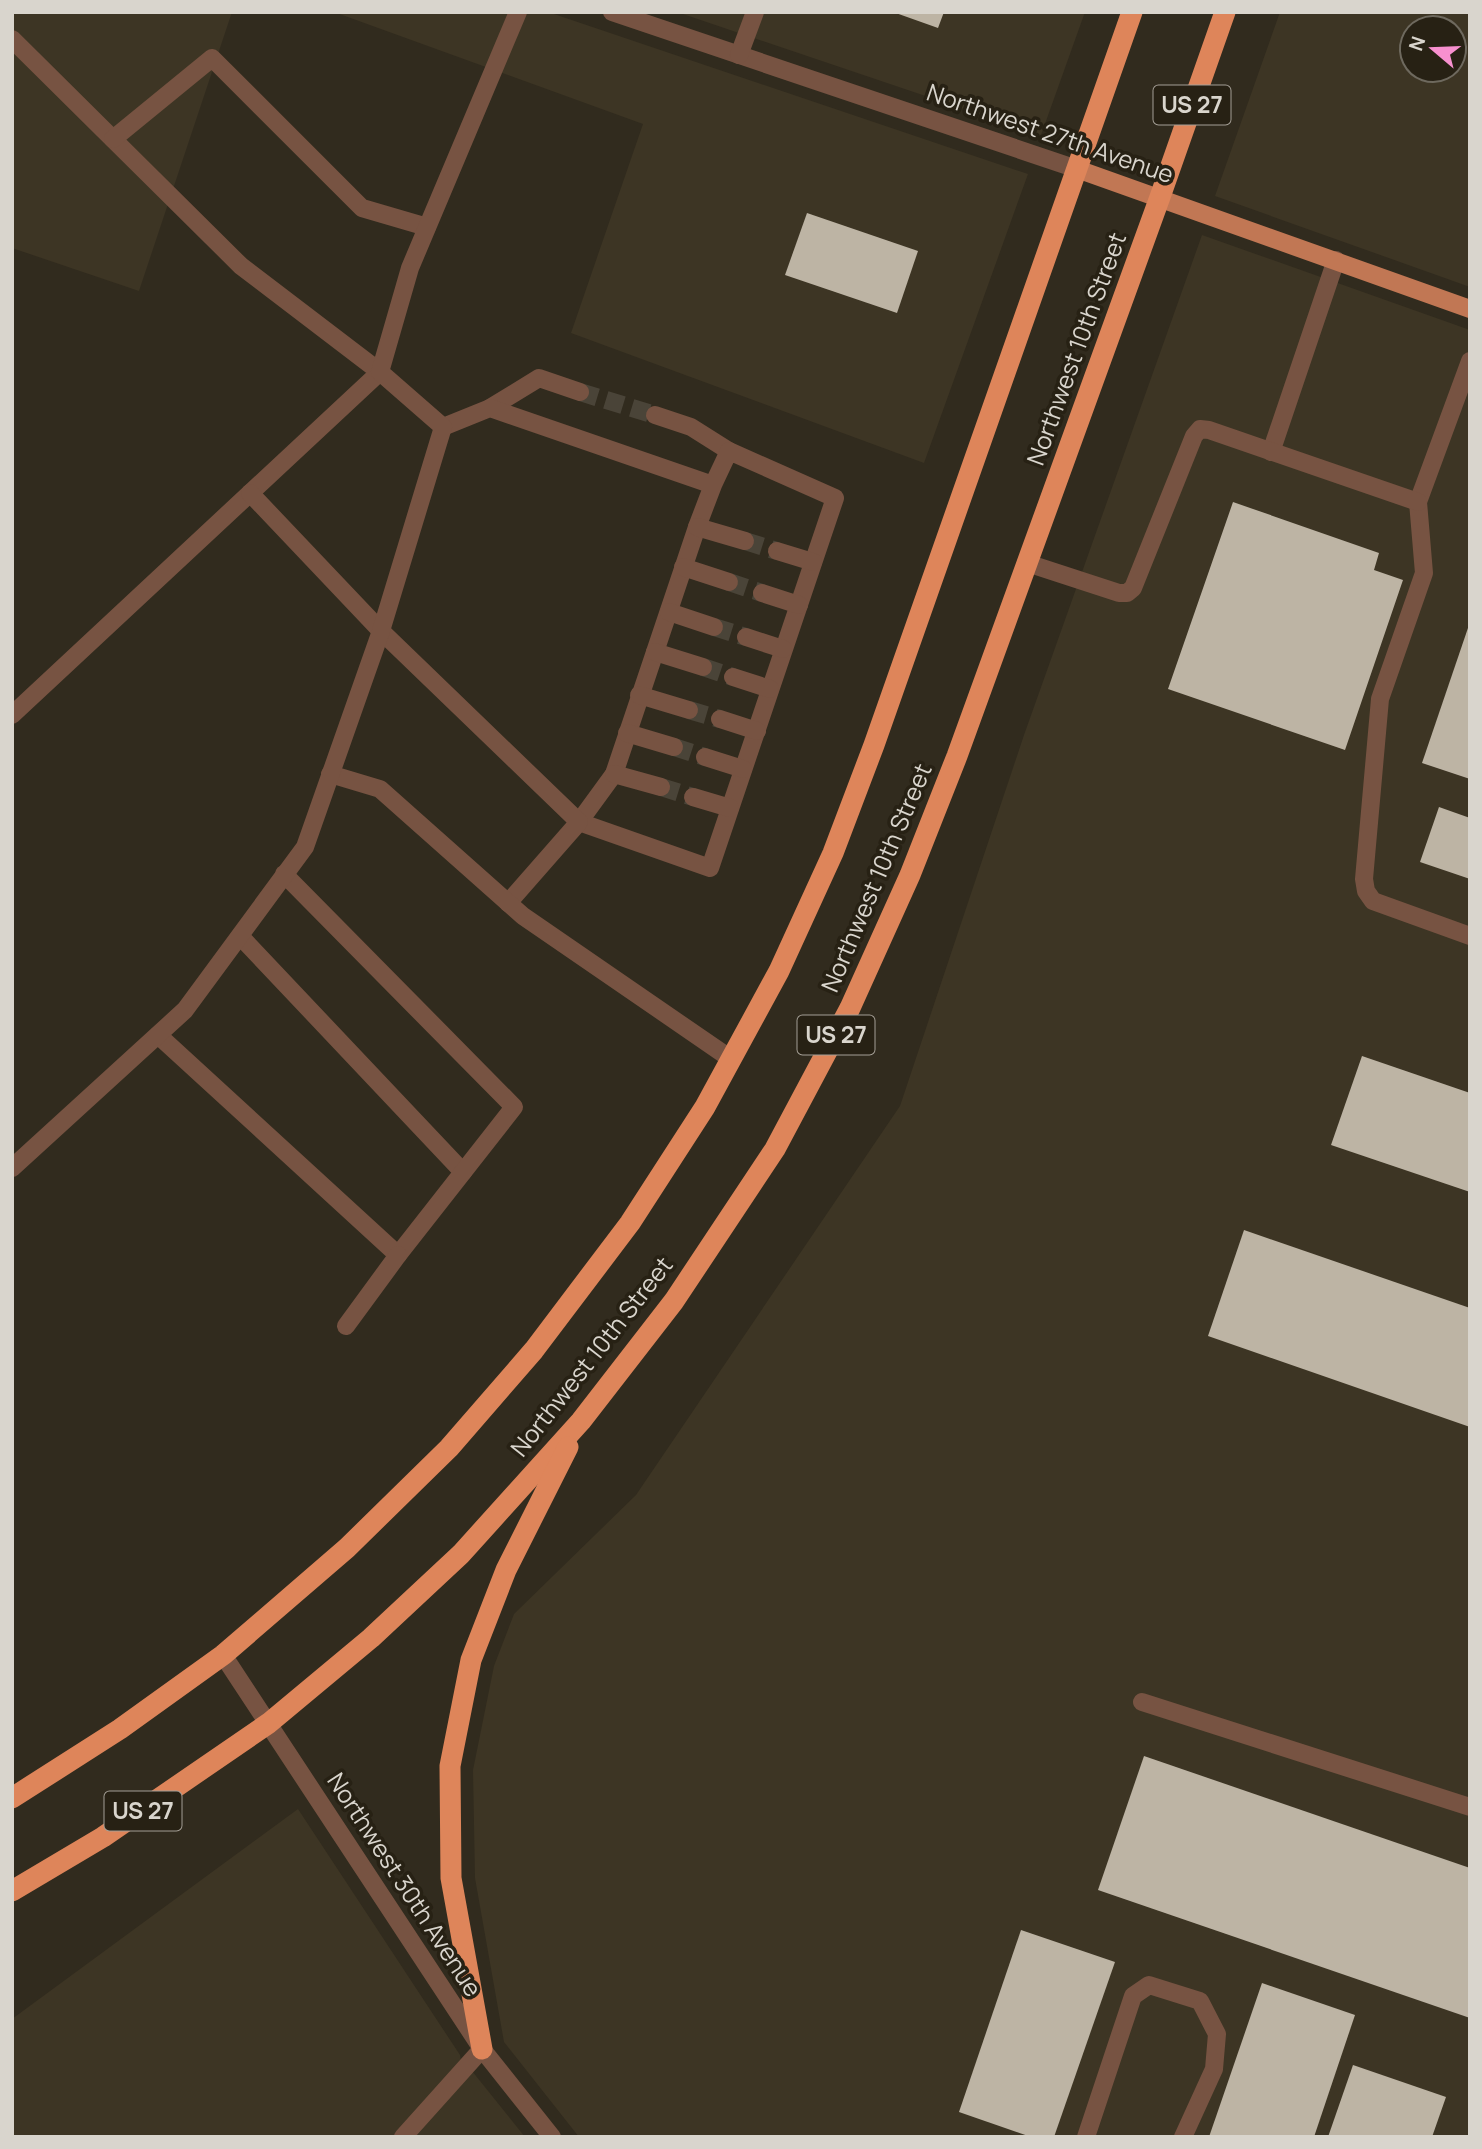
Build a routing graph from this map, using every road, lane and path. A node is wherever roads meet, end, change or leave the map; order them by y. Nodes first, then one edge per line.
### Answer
1 (518, 12) edge
2 (612, 12) edge
3 (755, 12) edge
4 (1132, 12) edge
5 (1225, 12) edge
6 (637, 16) edge
7 (12, 39) edge
8 (739, 55) junction
9 (113, 139) junction
10 (1077, 169) junction
11 (1160, 197) junction
12 (427, 227) junction
13 (1336, 260) junction
14 (1470, 309) edge
15 (1470, 361) edge
16 (380, 372) junction
17 (580, 391) tunnel mouth
18 (490, 408) junction
19 (655, 415) tunnel mouth
20 (443, 427) junction
21 (729, 451) junction
22 (1271, 452) junction
23 (713, 485) junction
24 (250, 493) junction
25 (1418, 502) junction
26 (696, 527) junction
27 (745, 541) tunnel mouth
28 (778, 551) tunnel mouth
29 (813, 562) junction
30 (1027, 563) junction
31 (683, 568) junction
32 (729, 582) tunnel mouth
33 (762, 593) tunnel mouth
34 (799, 605) junction
35 (668, 612) junction
36 (714, 627) tunnel mouth
37 (381, 631) junction
38 (746, 637) tunnel mouth
39 (783, 649) junction
40 (655, 652) junction
41 (703, 667) tunnel mouth
42 (733, 677) tunnel mouth
43 (770, 689) junction
44 (639, 695) junction
45 (689, 710) tunnel mouth
46 (12, 715) edge
47 (720, 719) tunnel mouth
48 (757, 731) junction
49 (627, 733) junction
50 (674, 747) tunnel mouth
51 (705, 757) tunnel mouth
52 (743, 769) junction
53 (330, 774) junction
54 (614, 774) junction
55 (661, 787) tunnel mouth
56 (692, 797) tunnel mouth
57 (730, 808) junction
58 (579, 822) junction
59 (284, 874) junction
60 (508, 903) junction
61 (240, 936) junction
62 (1470, 936) edge
63 (158, 1035) junction
64 (731, 1059) junction
65 (12, 1168) edge
66 (463, 1172) junction
67 (398, 1255) junction
68 (346, 1326) dead end
69 (581, 1422) junction
70 (223, 1655) junction
71 (1142, 1702) dead end
72 (269, 1723) junction
73 (12, 1798) edge
74 (1470, 1807) edge
75 (12, 1891) edge
76 (482, 2049) junction
77 (403, 2137) edge
78 (552, 2137) edge
79 (1086, 2137) edge
80 (1183, 2137) edge

1 - 12 street
2 - 6 street, Northwest 27th Avenue
3 - 8 street
4 - 10 highway, Northwest 10th Street
5 - 11 highway, Northwest 10th Street / US 27
6 - 8 street, Northwest 27th Avenue
7 - 9 street
8 - 10 street, Northwest 27th Avenue
9 - 12 street
9 - 16 street
10 - 11 main road, Northwest 27th Avenue
10 - 64 highway, Northwest 10th Street
11 - 13 main road, Northwest 27th Avenue
11 - 30 highway, Northwest 10th Street / US 27
12 - 16 street
13 - 14 main road, Northwest 27th Avenue
13 - 22 street
15 - 25 street
16 - 20 street
16 - 24 street
17 - 18 street
18 - 20 street
18 - 23 street
19 - 21 street
20 - 37 street
21 - 23 street
21 - 29 street
22 - 25 street
22 - 30 street
23 - 26 street
24 - 37 street
24 - 46 street
25 - 62 street
26 - 27 street
26 - 31 street
28 - 29 street
29 - 34 street
30 - 69 highway, Northwest 10th Street / US 27
31 - 32 street
31 - 35 street
33 - 34 street
34 - 39 street
35 - 36 street
35 - 40 street
37 - 53 street
37 - 58 street
38 - 39 street
39 - 43 street
40 - 41 street
40 - 44 street
42 - 43 street
43 - 48 street
44 - 45 street
44 - 49 street
47 - 48 street
48 - 52 street
49 - 50 street
49 - 54 street
51 - 52 street
52 - 57 street
53 - 59 street
53 - 60 street
54 - 55 street
54 - 58 street
56 - 57 street
57 - 58 street
58 - 60 street
59 - 61 street
59 - 66 street
60 - 64 street
61 - 63 street
61 - 66 street
63 - 65 street
63 - 67 street
64 - 70 highway, Northwest 10th Street
66 - 67 street
67 - 68 street
69 - 72 highway, Northwest 10th Street / US 27
69 - 76 highway
70 - 72 street, Northwest 30th Avenue
70 - 73 highway, Northwest 10th Street
71 - 74 street
72 - 75 highway, US 27
72 - 76 street, Northwest 30th Avenue
76 - 77 street
76 - 78 street, Northwest 30th Avenue
79 - 80 street

